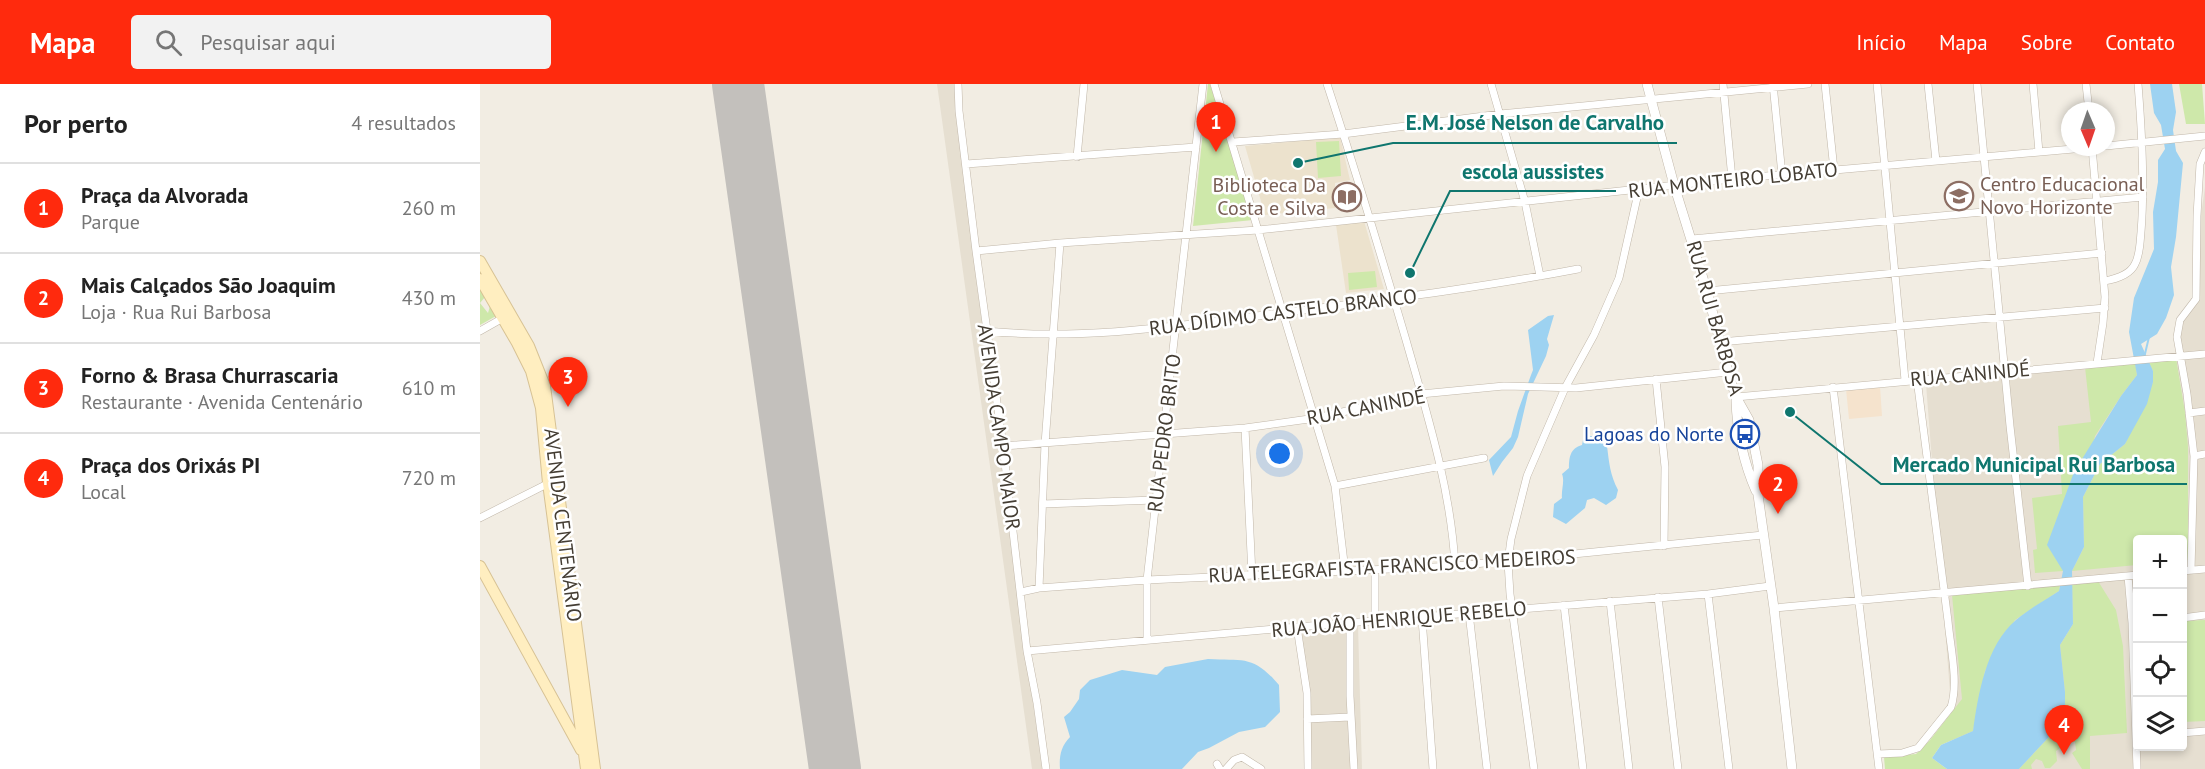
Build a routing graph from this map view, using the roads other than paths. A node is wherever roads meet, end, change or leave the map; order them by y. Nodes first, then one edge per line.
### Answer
1 (958, 84) edge
2 (1084, 84) edge
3 (1203, 84) edge
4 (1214, 84) edge
5 (1327, 84) edge
6 (1491, 84) edge
7 (1647, 84) edge
8 (1808, 84) edge
9 (1825, 84) edge
10 (1877, 84) edge
11 (1928, 84) edge
12 (1977, 84) edge
13 (2033, 84) edge
14 (2086, 84) edge
15 (2138, 84) edge
16 (1773, 86) edge
17 (1723, 88) edge
18 (1650, 98) junction
19 (2088, 102) edge
20 (1500, 114) junction
21 (1344, 134) junction
22 (2205, 136) edge
23 (1233, 142) junction
24 (2142, 142) junction
25 (2115, 145) edge
26 (1196, 147) junction
27 (2061, 150) edge
28 (2039, 152) junction
29 (2205, 152) edge
30 (2094, 156) edge
31 (1077, 157) junction
32 (1983, 157) junction
33 (1936, 161) junction
34 (966, 164) junction
35 (1885, 166) junction
36 (1834, 170) junction
37 (1782, 175) junction
38 (1732, 179) junction
39 (1674, 185) junction
40 (2203, 188) edge
41 (1639, 189) junction
42 (2143, 197) junction
43 (2097, 200) junction
44 (1525, 202) junction
45 (1989, 212) junction
46 (1368, 217) junction
47 (1891, 220) junction
48 (1258, 230) junction
49 (1185, 234) junction
50 (1692, 239) junction
51 (1060, 243) junction
52 (2201, 244) edge
53 (976, 251) junction
54 (2102, 253) junction
55 (480, 261) edge
56 (1994, 263) junction
57 (1578, 269) dead end
58 (1895, 273) junction
59 (1540, 276) junction
60 (480, 279) edge
61 (2104, 281) junction
62 (1707, 291) junction
63 (2205, 298) edge
64 (1394, 299) junction
65 (2196, 299) junction
66 (2105, 308) junction
67 (1283, 312) junction
68 (2000, 316) junction
69 (502, 318) junction
70 (1177, 325) junction
71 (1900, 326) junction
72 (480, 331) edge
73 (986, 331) junction
74 (1055, 333) junction
75 (1720, 342) junction
76 (2205, 354) edge
77 (2179, 355) junction
78 (2097, 363) junction
79 (1728, 372) junction
80 (2006, 372) junction
81 (1656, 379) junction
82 (1917, 379) junction
83 (1905, 380) junction
84 (1833, 387) junction
85 (1565, 388) junction
86 (1422, 394) junction
87 (1736, 397) junction
88 (2205, 411) edge
89 (2189, 413) junction
90 (1316, 418) junction
91 (1245, 428) junction
92 (1164, 435) junction
93 (1045, 444) junction
94 (1003, 446) junction
95 (2205, 454) edge
96 (2194, 456) junction
97 (1484, 458) dead end
98 (1440, 466) junction
99 (553, 482) junction
100 (1335, 486) junction
101 (1155, 500) junction
102 (1043, 504) junction
103 (480, 518) edge
104 (1762, 535) junction
105 (1664, 546) junction
106 (1508, 562) junction
107 (480, 566) edge
108 (1455, 566) junction
109 (1375, 570) junction
110 (2187, 570) edge
111 (2191, 570) junction
112 (2205, 570) edge
113 (1345, 571) junction
114 (1252, 575) junction
115 (2128, 576) junction
116 (2133, 576) edge
117 (1147, 580) junction
118 (1770, 586) junction
119 (2028, 586) junction
120 (1039, 588) junction
121 (1021, 592) junction
122 (1944, 592) junction
123 (1708, 594) junction
124 (1658, 597) junction
125 (1859, 600) junction
126 (1610, 601) junction
127 (1564, 606) junction
128 (1774, 608) junction
129 (1512, 610) junction
130 (2133, 610) edge
131 (1469, 613) junction
132 (2205, 615) edge
133 (2187, 617) edge
134 (1422, 618) junction
135 (1375, 620) junction
136 (1350, 622) junction
137 (1297, 627) junction
138 (1147, 640) junction
139 (2135, 643) edge
140 (1027, 651) junction
141 (2136, 697) edge
142 (1350, 717) junction
143 (1307, 719) junction
144 (2205, 731) edge
145 (2187, 733) edge
146 (2137, 751) edge
147 (1878, 754) junction
148 (584, 757) junction
149 (586, 769) edge
150 (595, 769) edge
151 (1046, 769) edge
152 (1226, 769) edge
153 (1261, 769) edge
154 (1308, 769) edge
155 (1354, 769) edge
156 (1433, 769) edge
157 (1487, 769) edge
158 (1534, 769) edge
159 (1583, 769) edge
160 (1629, 769) edge
161 (1678, 769) edge
162 (1729, 769) edge
163 (1792, 769) edge
164 (1879, 769) edge
165 (2137, 769) edge

1 - 34 street, AVENIDA CAMPO MAIOR
2 - 31 street
3 - 26 street, RUA PEDRO BRITO
4 - 23 street
5 - 21 street
6 - 20 street
7 - 18 street, RUA RUI BARBOSA
8 - 16 street
9 - 36 street
10 - 35 street
11 - 33 street
12 - 32 street
13 - 28 street
14 - 19 street
15 - 24 street
16 - 17 street
16 - 37 street
17 - 18 street
17 - 38 street
18 - 20 street
18 - 39 street, RUA RUI BARBOSA
20 - 21 street
20 - 44 street
21 - 23 street
21 - 46 street
22 - 24 street
23 - 48 street
24 - 25 street
24 - 42 street
26 - 31 street
26 - 49 street, RUA PEDRO BRITO
27 - 28 street, RUA MONTEIRO LOBATO
28 - 32 street, RUA MONTEIRO LOBATO
29 - 40 street
30 - 43 street
31 - 34 street
32 - 33 street, RUA MONTEIRO LOBATO
32 - 45 street
33 - 35 street, RUA MONTEIRO LOBATO
34 - 53 street, AVENIDA CAMPO MAIOR
35 - 36 street, RUA MONTEIRO LOBATO
35 - 47 street
36 - 37 street, RUA MONTEIRO LOBATO
37 - 38 street, RUA MONTEIRO LOBATO
38 - 39 street, RUA MONTEIRO LOBATO
39 - 41 street, RUA MONTEIRO LOBATO
39 - 50 street, RUA RUI BARBOSA
40 - 52 street
41 - 44 street, RUA MONTEIRO LOBATO
41 - 85 street
42 - 43 street
42 - 61 street
43 - 45 street
43 - 54 street
44 - 46 street, RUA MONTEIRO LOBATO
44 - 59 street
45 - 47 street
45 - 56 street
46 - 48 street, RUA MONTEIRO LOBATO
46 - 64 street
47 - 50 street
47 - 58 street
48 - 49 street, RUA MONTEIRO LOBATO
48 - 67 street
49 - 51 street, RUA MONTEIRO LOBATO
49 - 70 street, RUA PEDRO BRITO
50 - 62 street, RUA RUI BARBOSA
51 - 53 street, RUA MONTEIRO LOBATO
51 - 74 street
52 - 65 street
53 - 73 street, AVENIDA CAMPO MAIOR
54 - 56 street
54 - 61 street
55 - 99 main road, AVENIDA CENTENÁRIO
56 - 58 street
56 - 68 street
57 - 59 street, RUA DÍDIMO CASTELO BRANCO
58 - 62 street
58 - 71 street
59 - 64 street, RUA DÍDIMO CASTELO BRANCO
60 - 69 main road, AVENIDA CENTENÁRIO
61 - 66 street
62 - 75 street, RUA RUI BARBOSA
63 - 65 street
64 - 67 street, RUA DÍDIMO CASTELO BRANCO
64 - 86 street
65 - 77 street
66 - 68 street
66 - 78 street
67 - 70 street, RUA DÍDIMO CASTELO BRANCO
67 - 90 street
68 - 71 street
68 - 80 street
69 - 72 street
69 - 99 main road, AVENIDA CENTENÁRIO
70 - 74 street, RUA DÍDIMO CASTELO BRANCO
70 - 92 street, RUA PEDRO BRITO
71 - 75 street
71 - 83 street
73 - 74 street, RUA DÍDIMO CASTELO BRANCO
73 - 94 street, AVENIDA CAMPO MAIOR
74 - 93 street
75 - 79 street, RUA RUI BARBOSA
76 - 77 street, RUA CANINDÉ
77 - 78 street, RUA CANINDÉ
77 - 89 street
78 - 80 street, RUA CANINDÉ
79 - 81 street, RUA CANINDÉ
79 - 87 street, RUA RUI BARBOSA
80 - 82 street, RUA CANINDÉ
80 - 119 street
81 - 85 street, RUA CANINDÉ
81 - 105 street
82 - 83 street, RUA CANINDÉ
82 - 122 street
83 - 84 street, RUA CANINDÉ
84 - 87 street, RUA CANINDÉ
84 - 125 street
85 - 86 street, RUA CANINDÉ
85 - 106 street
86 - 90 street, RUA CANINDÉ
86 - 98 street
87 - 104 street, RUA RUI BARBOSA
88 - 89 street
89 - 96 street
90 - 91 street, RUA CANINDÉ
90 - 100 street
91 - 92 street, RUA CANINDÉ
91 - 114 street
92 - 93 street, RUA CANINDÉ
92 - 101 street, RUA PEDRO BRITO
93 - 94 street, RUA CANINDÉ
93 - 102 street
94 - 121 street, AVENIDA CAMPO MAIOR
95 - 96 street
96 - 111 street
97 - 98 street
98 - 100 street
98 - 108 street
99 - 103 street
99 - 148 main road, AVENIDA CENTENÁRIO
99 - 150 main road, AVENIDA CENTENÁRIO
100 - 113 street
101 - 102 street
101 - 117 street, RUA PEDRO BRITO
102 - 120 street
104 - 105 street, RUA TELEGRAFISTA FRANCISCO MEDEIROS
104 - 118 street, RUA RUI BARBOSA
105 - 106 street, RUA TELEGRAFISTA FRANCISCO MEDEIROS
106 - 108 street, RUA TELEGRAFISTA FRANCISCO MEDEIROS
106 - 129 street
107 - 148 main road
108 - 109 street, RUA TELEGRAFISTA FRANCISCO MEDEIROS
109 - 113 street, RUA TELEGRAFISTA FRANCISCO MEDEIROS
109 - 135 street
110 - 111 street
111 - 112 street
113 - 114 street, RUA TELEGRAFISTA FRANCISCO MEDEIROS
114 - 117 street, RUA TELEGRAFISTA FRANCISCO MEDEIROS
115 - 116 street
115 - 119 street
115 - 130 street
117 - 120 street, RUA TELEGRAFISTA FRANCISCO MEDEIROS
117 - 138 street, RUA PEDRO BRITO
118 - 123 street, RUA JOÃO HENRIQUE REBELO
118 - 128 street, RUA RUI BARBOSA
119 - 122 street
120 - 121 street, RUA TELEGRAFISTA FRANCISCO MEDEIROS
121 - 140 street, AVENIDA CAMPO MAIOR
122 - 125 street
122 - 147 street
123 - 124 street, RUA JOÃO HENRIQUE REBELO
123 - 162 street
124 - 126 street, RUA JOÃO HENRIQUE REBELO
124 - 161 street
125 - 128 street
125 - 147 street
126 - 127 street, RUA JOÃO HENRIQUE REBELO
126 - 160 street
127 - 129 street, RUA JOÃO HENRIQUE REBELO
127 - 159 street
128 - 163 street, RUA RUI BARBOSA
129 - 131 street, RUA JOÃO HENRIQUE REBELO
129 - 158 street
131 - 134 street, RUA JOÃO HENRIQUE REBELO
131 - 157 street
132 - 133 street
134 - 135 street, RUA JOÃO HENRIQUE REBELO
134 - 156 street
135 - 136 street, RUA JOÃO HENRIQUE REBELO
136 - 137 street, RUA JOÃO HENRIQUE REBELO
136 - 142 street
137 - 138 street, RUA JOÃO HENRIQUE REBELO
137 - 143 street
138 - 140 street, RUA JOÃO HENRIQUE REBELO
139 - 141 street
140 - 151 street, AVENIDA CAMPO MAIOR
142 - 143 street
142 - 155 street
143 - 154 street
144 - 145 street
146 - 165 street
147 - 164 street
148 - 149 main road, AVENIDA CENTENÁRIO
152 - 153 street

